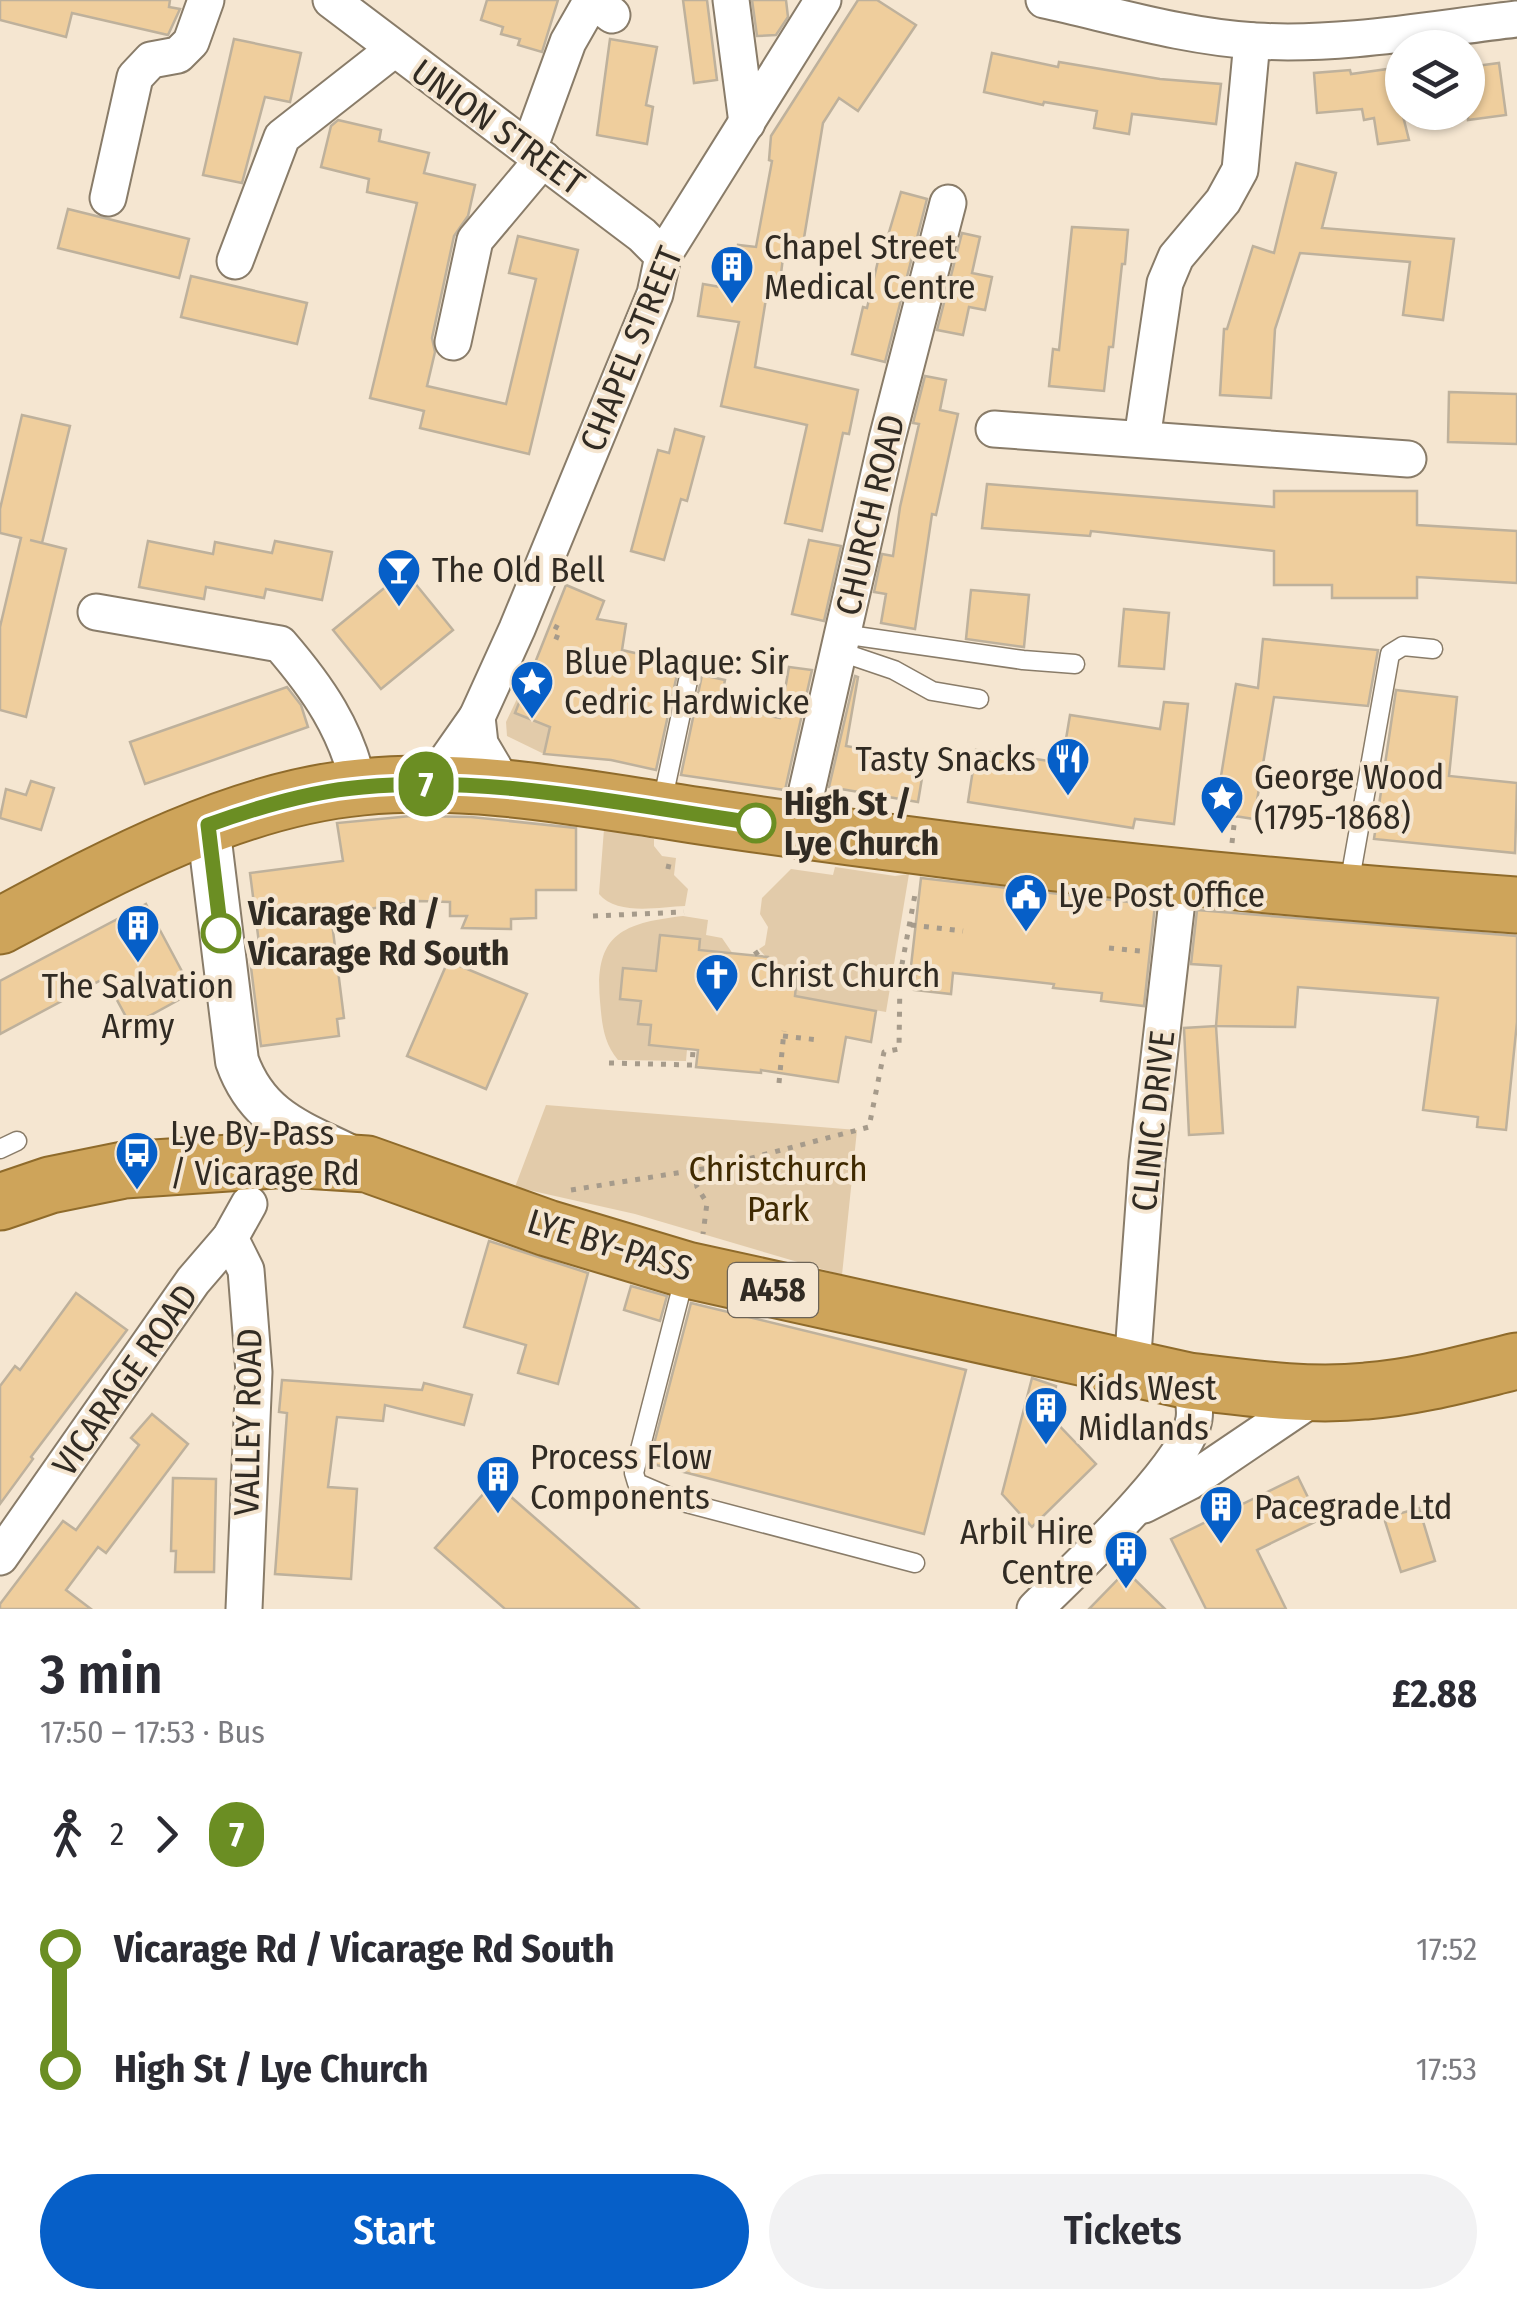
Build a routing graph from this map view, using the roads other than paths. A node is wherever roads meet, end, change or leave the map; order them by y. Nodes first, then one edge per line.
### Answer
1 (206, 0) edge
2 (331, 0) edge
3 (731, 0) edge
4 (823, 0) edge
5 (1044, 0) edge
6 (612, 15) dead end
7 (1517, 19) edge
8 (1252, 41) junction
9 (393, 50) junction
10 (747, 123) junction
11 (536, 154) junction
12 (108, 198) dead end
13 (948, 203) dead end
14 (664, 256) junction
15 (236, 261) dead end
16 (453, 342) dead end
17 (994, 428) dead end
18 (1142, 439) junction
19 (1408, 459) dead end
20 (96, 612) dead end
21 (840, 643) junction
22 (1433, 649) dead end
23 (692, 662) dead end
24 (1075, 664) dead end
25 (979, 698) dead end
26 (477, 717) junction
27 (430, 784) junction
28 (359, 787) junction
29 (506, 788) junction
30 (660, 810) junction
31 (208, 825) junction
32 (798, 829) junction
33 (1180, 875) junction
34 (1348, 893) junction
35 (1517, 904) edge
36 (0, 926) edge
37 (367, 1164) junction
38 (0, 1202) edge
39 (250, 1204) dead end
40 (230, 1238) junction
41 (694, 1260) junction
42 (1517, 1362) edge
43 (1132, 1368) junction
44 (1189, 1381) junction
45 (1319, 1394) junction
46 (1134, 1510) junction
47 (0, 1557) edge
48 (916, 1562) dead end
49 (244, 1609) edge
50 (1035, 1609) edge

1 - 12 street
2 - 9 street, UNION STREET
3 - 10 street
4 - 10 street, CHAPEL STREET
5 - 8 street
6 - 11 street
7 - 8 street
8 - 18 street
9 - 11 street, UNION STREET
9 - 15 street
10 - 14 street, CHAPEL STREET
11 - 14 street, UNION STREET
11 - 16 street
13 - 21 street, CHURCH ROAD
14 - 26 street, CHAPEL STREET
17 - 18 street
18 - 19 street
20 - 28 street
21 - 24 lane
21 - 25 lane
21 - 32 street, CHURCH ROAD
22 - 34 lane
23 - 30 lane
26 - 27 street, CHAPEL STREET
26 - 29 street
27 - 28 highway
27 - 29 highway
28 - 31 highway
29 - 30 highway
30 - 32 highway
31 - 36 highway
31 - 37 street
32 - 33 highway
33 - 34 highway
33 - 43 street, CLINIC DRIVE
34 - 35 highway
37 - 38 highway, LYE BY-PASS / A458
37 - 41 highway, LYE BY-PASS / A458
39 - 40 street, VICARAGE ROAD
40 - 47 street, VICARAGE ROAD
40 - 49 street, VALLEY ROAD
41 - 43 highway, LYE BY-PASS / A458
41 - 48 lane
42 - 45 highway, LYE BY-PASS / A458
43 - 44 highway, LYE BY-PASS / A458
44 - 45 highway, LYE BY-PASS / A458
44 - 46 street
45 - 46 street
46 - 50 street

